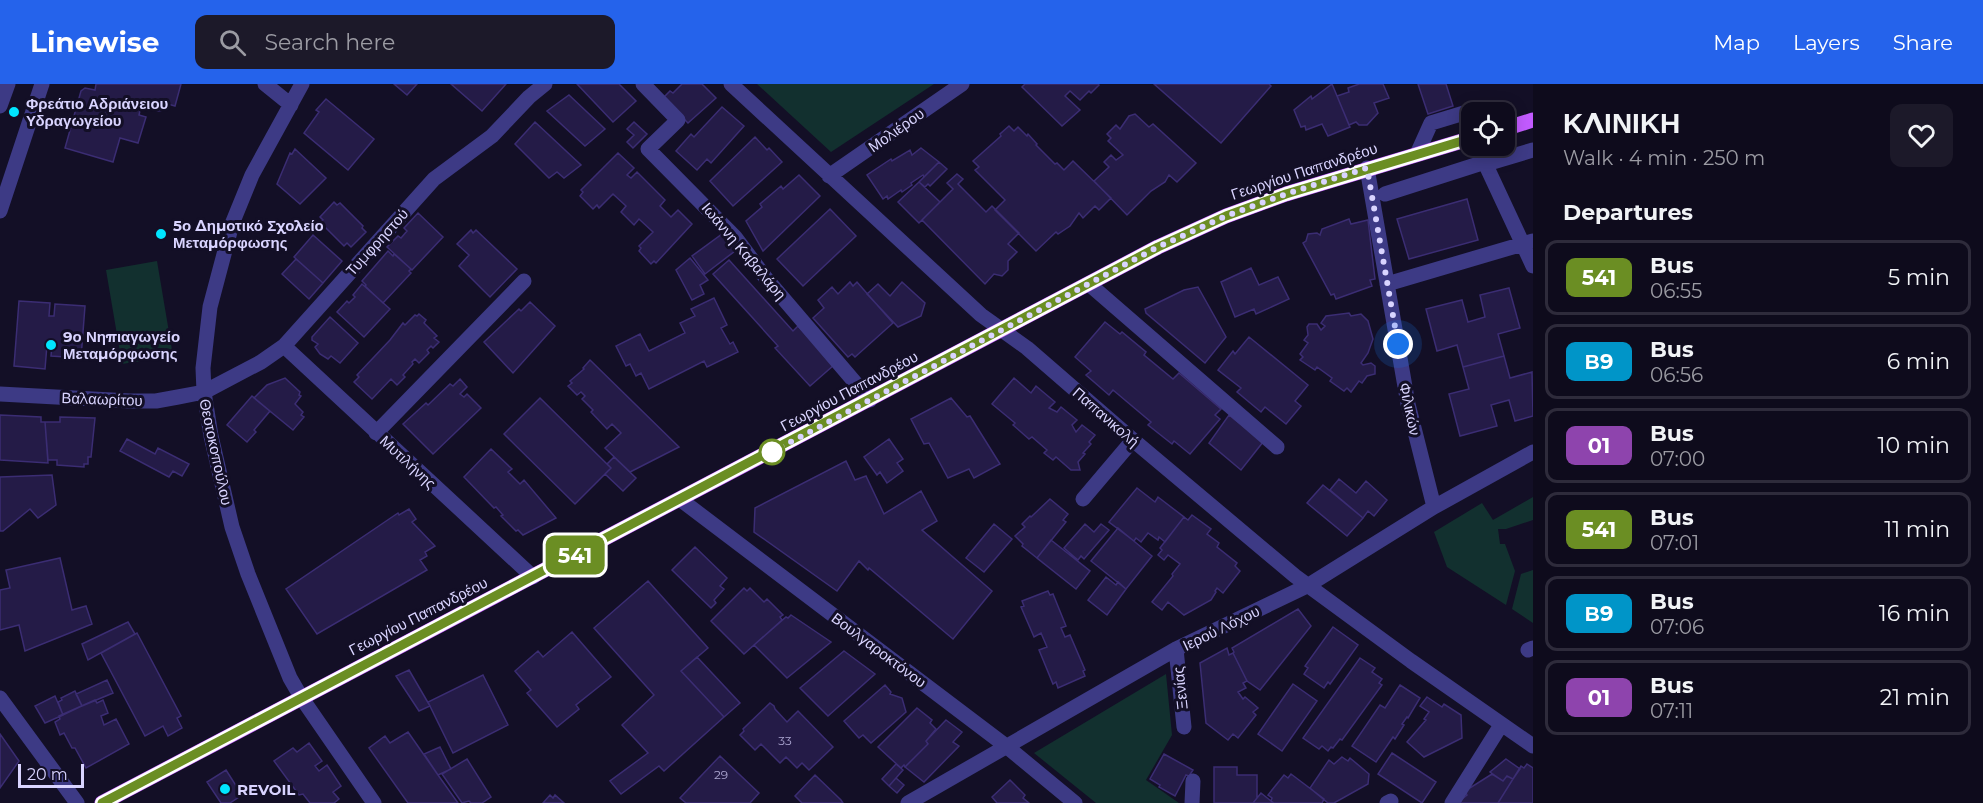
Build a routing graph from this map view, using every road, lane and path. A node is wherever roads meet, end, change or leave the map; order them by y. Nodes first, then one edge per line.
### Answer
1 (8, 84) edge
2 (42, 84) edge
3 (265, 84) edge
4 (302, 84) edge
5 (545, 84) edge
6 (643, 84) edge
7 (731, 84) edge
8 (962, 84) edge
9 (291, 105) junction
10 (0, 106) edge
11 (1461, 114) edge
12 (1533, 120) edge
13 (1515, 126) edge
14 (1461, 141) edge
15 (1533, 150) edge
16 (1417, 154) junction
17 (1482, 156) edge
18 (1485, 163) junction
19 (1367, 168) junction
20 (829, 176) junction
21 (1384, 194) dead end
22 (0, 211) edge
23 (1528, 242) edge
24 (1533, 266) edge
25 (524, 281) dead end
26 (1089, 284) junction
27 (1387, 284) junction
28 (1003, 330) junction
29 (284, 346) junction
30 (204, 392) junction
31 (0, 394) edge
32 (870, 400) junction
33 (376, 433) junction
34 (1133, 440) junction
35 (1277, 447) dead end
36 (1533, 452) edge
37 (1083, 499) dead end
38 (681, 500) junction
39 (1434, 507) junction
40 (533, 577) junction
41 (1307, 586) junction
42 (1176, 649) junction
43 (301, 697) junction
44 (0, 698) edge
45 (1502, 724) junction
46 (1184, 727) dead end
47 (1006, 746) junction
48 (1533, 746) edge
49 (1192, 781) dead end
50 (77, 803) edge
51 (102, 803) edge
52 (374, 803) edge
53 (908, 803) edge
54 (1075, 803) edge
55 (1192, 803) edge
56 (1452, 803) edge

1 - 10 street
2 - 22 street
3 - 9 street
4 - 9 street, Θεοτοκοπούλου
5 - 29 street, Τυμφρηστού
6 - 32 street, Ιωάννη Καβαλάρη
7 - 20 street, Παπανικολή
8 - 20 street, Μολιέρου
9 - 30 street, Θεοτοκοπούλου
11 - 16 street
12 - 13 main road
14 - 16 main road, Γεωργίου Παπανδρέου
15 - 18 street
16 - 19 main road, Γεωργίου Παπανδρέου
17 - 18 street
18 - 21 street
18 - 23 street
19 - 26 main road, Γεωργίου Παπανδρέου
19 - 27 street, Φιλικών
20 - 28 street, Παπανικολή
23 - 24 street
23 - 27 street
25 - 33 street
26 - 28 main road, Γεωργίου Παπανδρέου
26 - 35 street
27 - 39 street, Φιλικών
28 - 32 main road, Γεωργίου Παπανδρέου
28 - 34 street, Παπανικολή
29 - 30 street, Τυμφρηστού
29 - 33 street, Μυτιλήνης
30 - 31 street, Βαλαωρίτου
30 - 43 street, Θεοτοκοπούλου
32 - 38 main road, Γεωργίου Παπανδρέου
33 - 40 street, Μυτιλήνης
34 - 37 street
34 - 41 street, Παπανικολή
36 - 39 street, Ιερού Λόχου
38 - 40 main road, Γεωργίου Παπανδρέου
38 - 47 street, Βουλγαροκτόνου
39 - 41 street, Ιερού Λόχου
40 - 43 main road, Γεωργίου Παπανδρέου
41 - 42 street, Ιερού Λόχου
41 - 45 street, Παπανικολή
42 - 46 street, Ξενίας
42 - 47 street, Ιερού Λόχου
43 - 51 main road, Γεωργίου Παπανδρέου
43 - 52 street, Θεοτοκοπούλου
44 - 50 street
45 - 48 street, Παπανικολή
45 - 56 street
47 - 53 street, Ιερού Λόχου
47 - 54 street, Βουλγαροκτόνου
49 - 55 street

